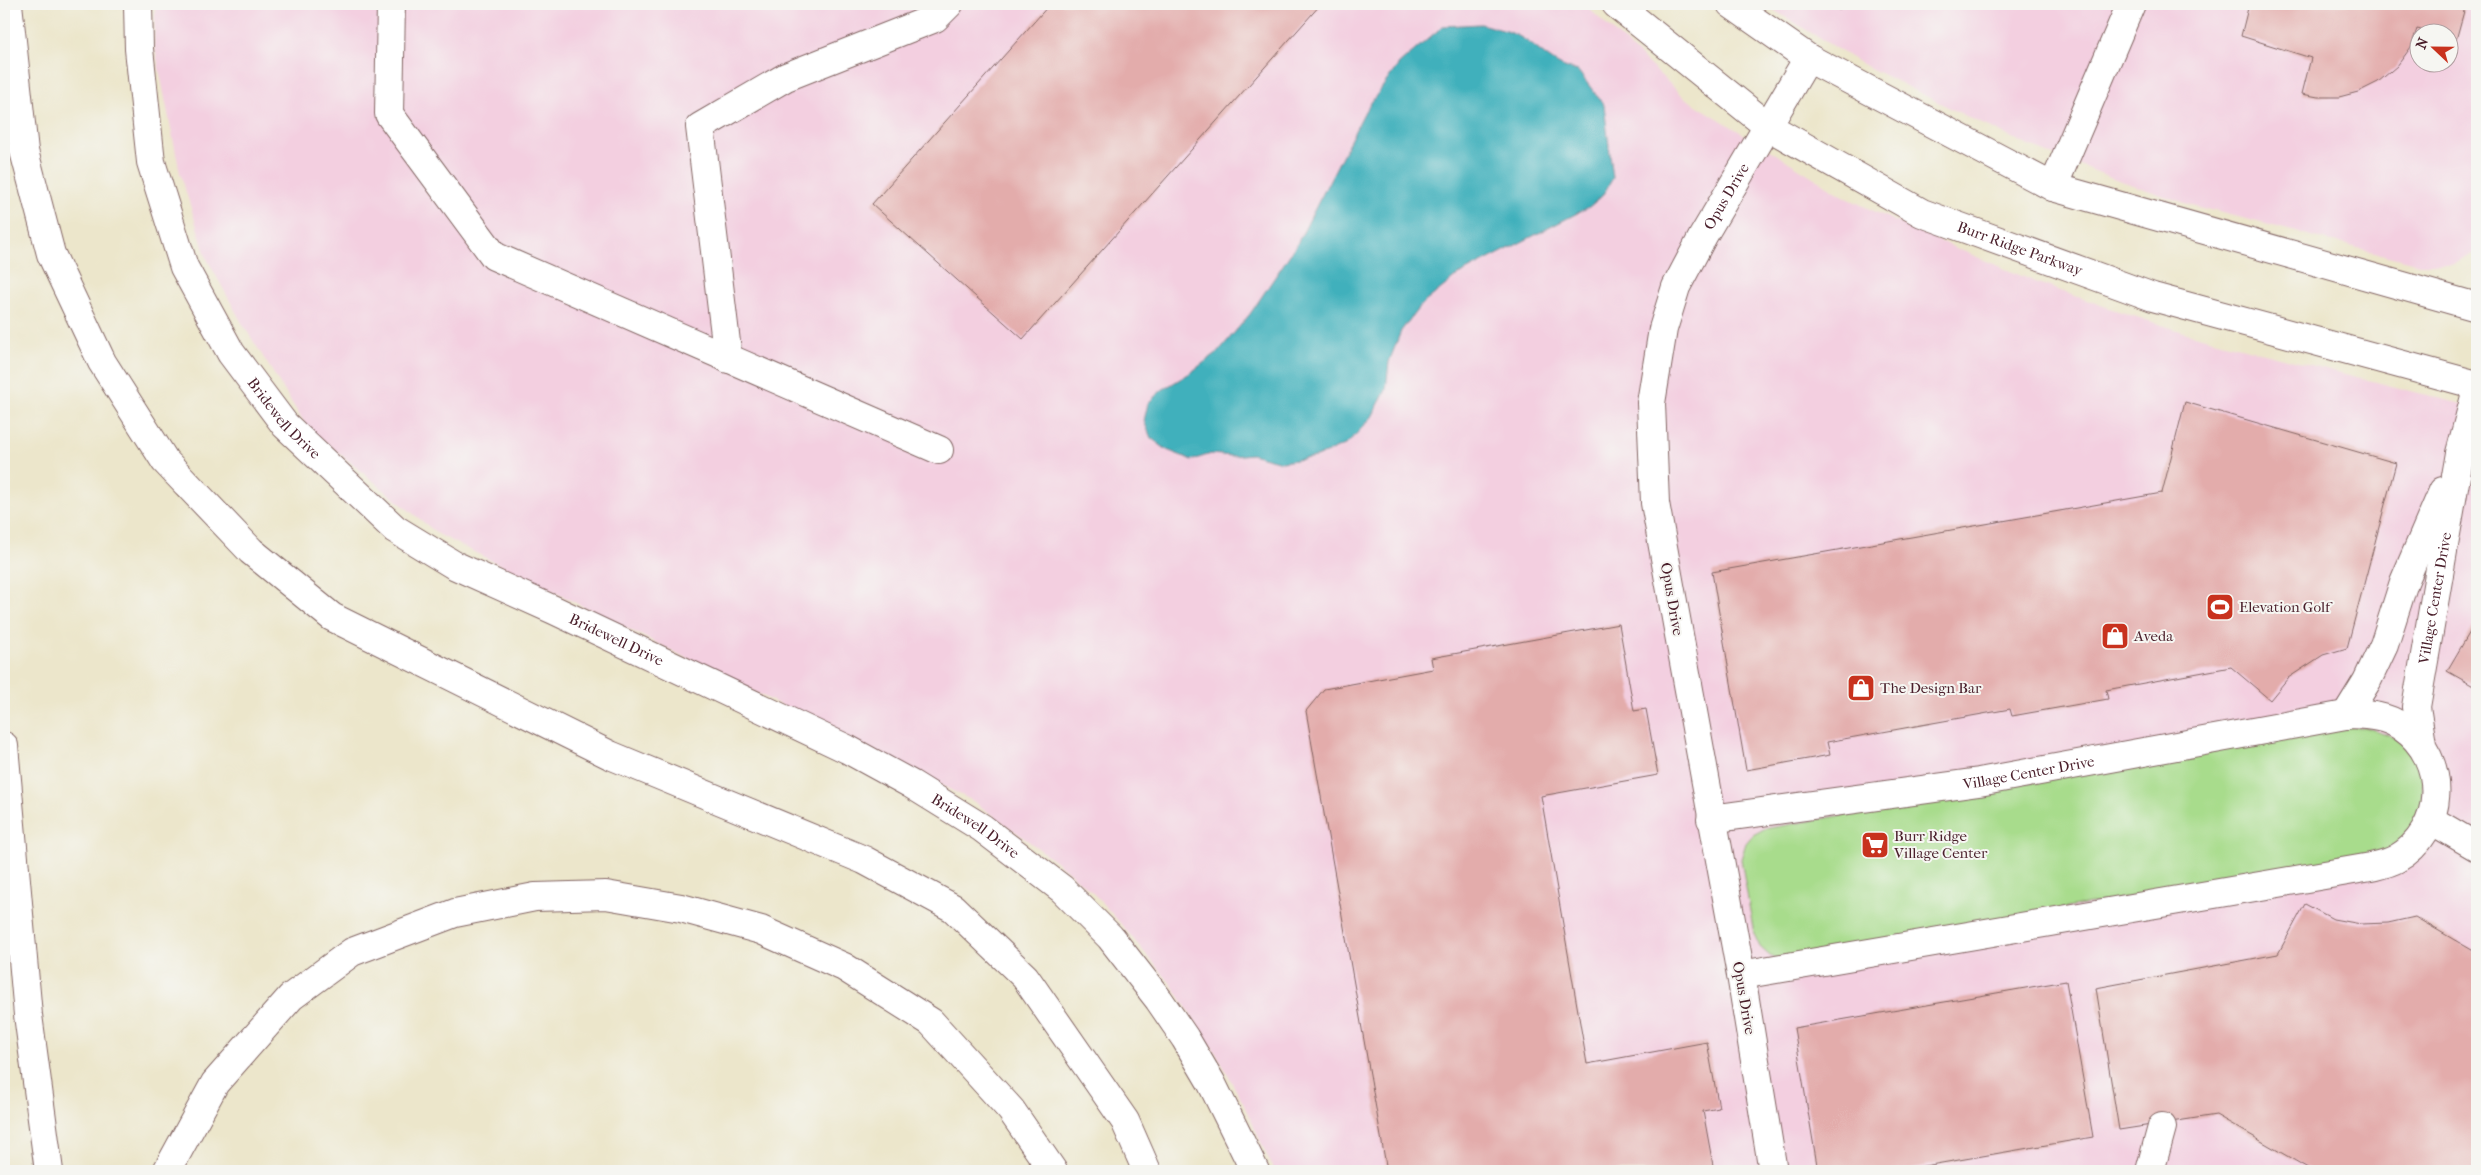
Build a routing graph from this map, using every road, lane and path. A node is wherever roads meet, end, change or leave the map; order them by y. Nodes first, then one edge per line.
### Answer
1 (8, 4) edge
2 (138, 4) edge
3 (391, 4) edge
4 (948, 4) edge
5 (1616, 4) edge
6 (1731, 4) edge
7 (1842, 4) edge
8 (2131, 4) edge
9 (1838, 10) dead end
10 (1808, 58) junction
11 (1769, 127) junction
12 (2053, 187) junction
13 (2477, 307) edge
14 (728, 358) junction
15 (2477, 385) edge
16 (2477, 389) edge
17 (939, 450) dead end
18 (2460, 453) junction
19 (2348, 715) junction
20 (2422, 744) junction
21 (4, 746) edge
22 (1711, 819) junction
23 (2431, 820) junction
24 (2477, 846) edge
25 (1741, 975) junction
26 (2162, 1127) dead end
27 (49, 1171) edge
28 (167, 1171) edge
29 (1052, 1171) edge
30 (1147, 1171) edge
31 (1254, 1171) edge
32 (1773, 1171) edge
33 (2150, 1171) edge

1 - 30 main road
2 - 31 main road, Bridewell Drive
3 - 14 main road
4 - 14 main road
5 - 11 main road, Burr Ridge Parkway
6 - 10 main road
7 - 9 path
8 - 12 main road
10 - 11 main road, Opus Drive
10 - 12 main road
11 - 15 main road, Burr Ridge Parkway
11 - 22 main road, Opus Drive
12 - 13 main road
14 - 17 main road
16 - 18 main road, Village Center Drive
18 - 19 main road, Village Center Drive
18 - 20 main road, Village Center Drive
19 - 20 main road
19 - 22 main road, Village Center Drive
20 - 23 main road
21 - 27 main road
22 - 25 main road, Opus Drive
23 - 24 main road
23 - 25 main road
25 - 32 main road, Opus Drive
26 - 33 main road
28 - 29 main road

